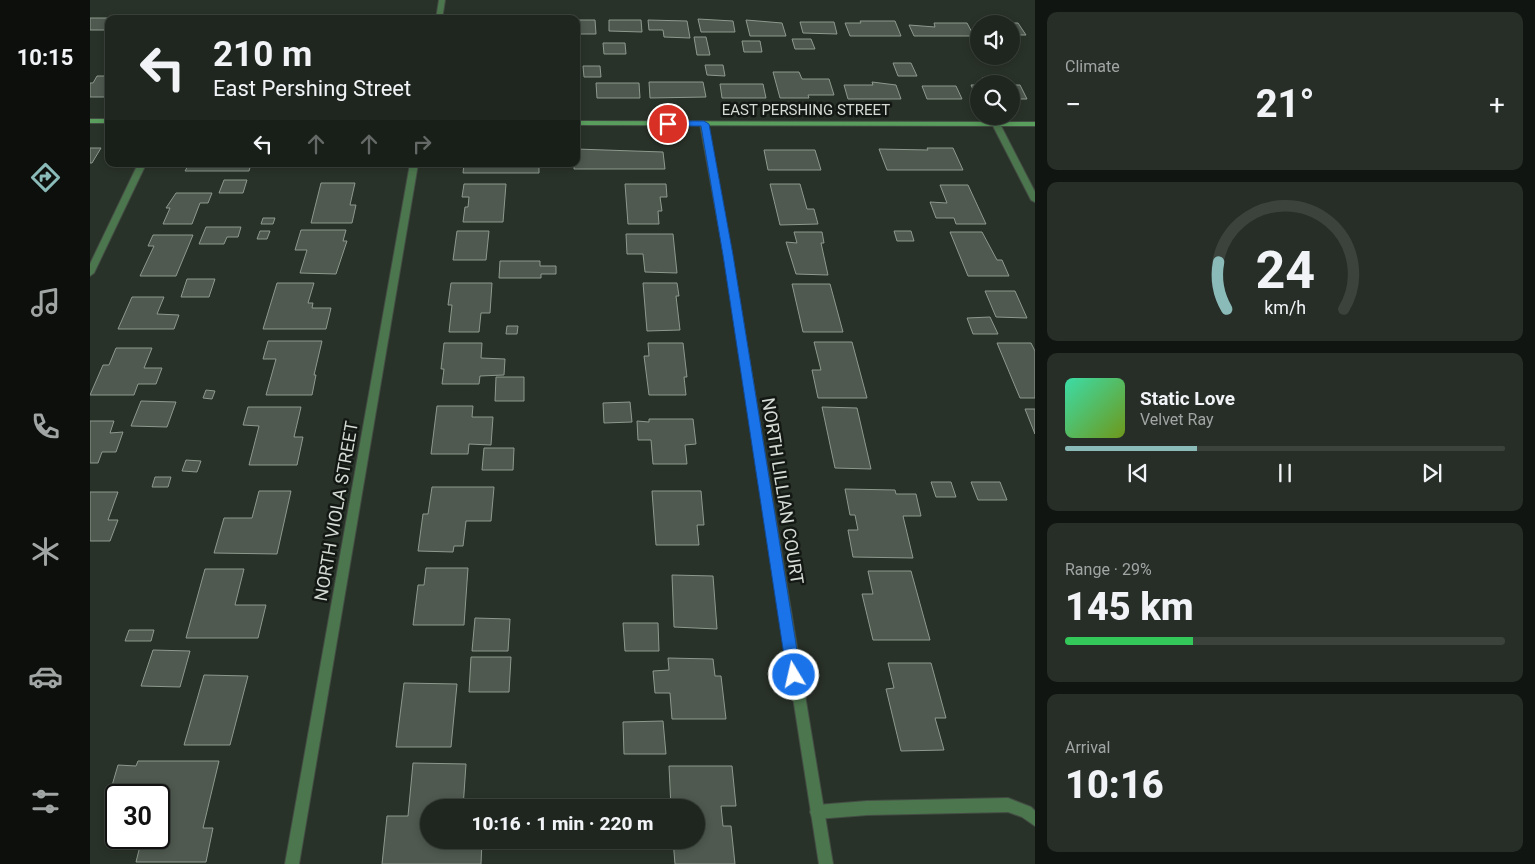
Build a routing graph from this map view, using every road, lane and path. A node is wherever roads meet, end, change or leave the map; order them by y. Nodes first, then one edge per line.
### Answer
1 (442, 0) edge
2 (440, 15) edge
3 (90, 121) edge
4 (105, 121) edge
5 (580, 123) edge
6 (704, 124) junction
7 (970, 124) edge
8 (1020, 124) edge
9 (1035, 124) edge
10 (997, 125) edge
11 (141, 167) edge
12 (413, 167) edge
13 (1035, 200) edge
14 (90, 274) edge
15 (818, 812) junction
16 (1035, 819) edge
17 (292, 864) edge
18 (826, 864) edge

1 - 2 street
3 - 4 street
5 - 6 street, EAST PERSHING STREET
6 - 7 street, EAST PERSHING STREET
6 - 15 street, NORTH LILLIAN COURT
8 - 9 street, EAST PERSHING STREET
10 - 13 street
11 - 14 street
12 - 17 street, NORTH VIOLA STREET
15 - 16 street
15 - 18 street, NORTH LILLIAN COURT

